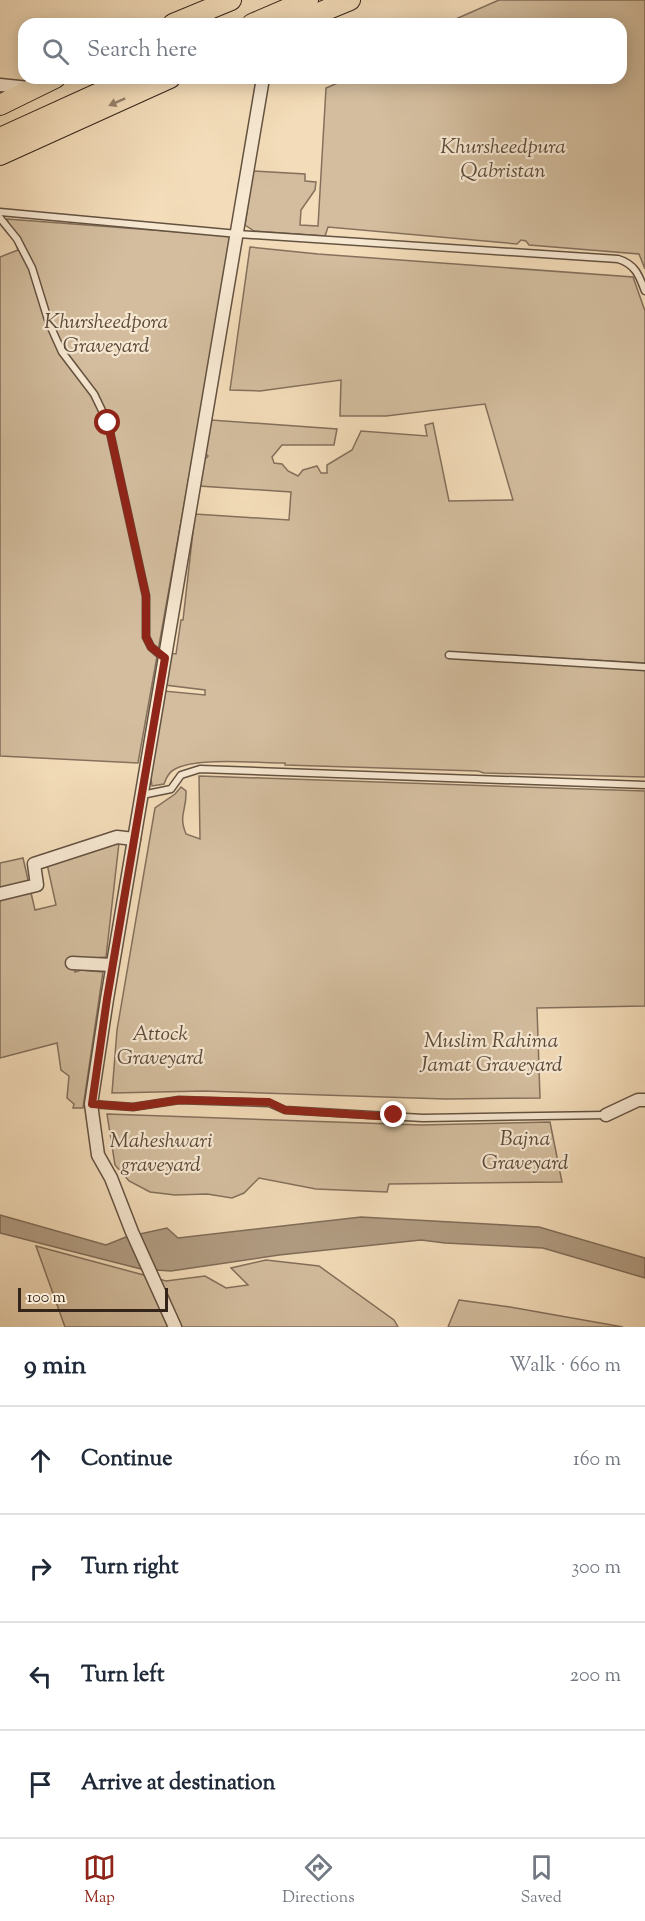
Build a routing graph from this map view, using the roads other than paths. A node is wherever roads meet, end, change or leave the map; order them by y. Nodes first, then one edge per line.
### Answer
1 (231, 0) edge
2 (308, 0) edge
3 (350, 0) edge
4 (188, 18) edge
5 (266, 18) edge
6 (306, 18) edge
7 (43, 84) edge
8 (119, 84) edge
9 (157, 84) edge
10 (262, 84) edge
11 (0, 86) edge
12 (33, 89) junction
13 (0, 105) edge
14 (0, 138) edge
15 (0, 155) edge
16 (0, 212) edge
17 (0, 218) edge
18 (238, 234) junction
19 (645, 291) edge
20 (449, 655) dead end
21 (165, 658) junction
22 (645, 667) edge
23 (645, 785) edge
24 (141, 795) junction
25 (134, 839) junction
26 (0, 894) edge
27 (72, 963) dead end
28 (112, 965) junction
29 (645, 1100) edge
30 (92, 1104) junction
31 (606, 1114) joint
32 (175, 1327) edge

1 - 4 highway
2 - 5 highway
3 - 6 highway
7 - 12 highway
8 - 14 highway
9 -> 15 highway
10 - 18 street
11 - 12 street
12 - 13 highway
16 - 18 lane
17 - 21 lane
18 - 19 lane
18 - 21 street
20 - 22 lane
21 - 24 street
23 - 24 lane
24 - 25 street
25 - 26 street
25 - 28 street
27 - 28 street
28 - 30 street
29 - 31 street
30 - 31 lane
30 - 32 street

